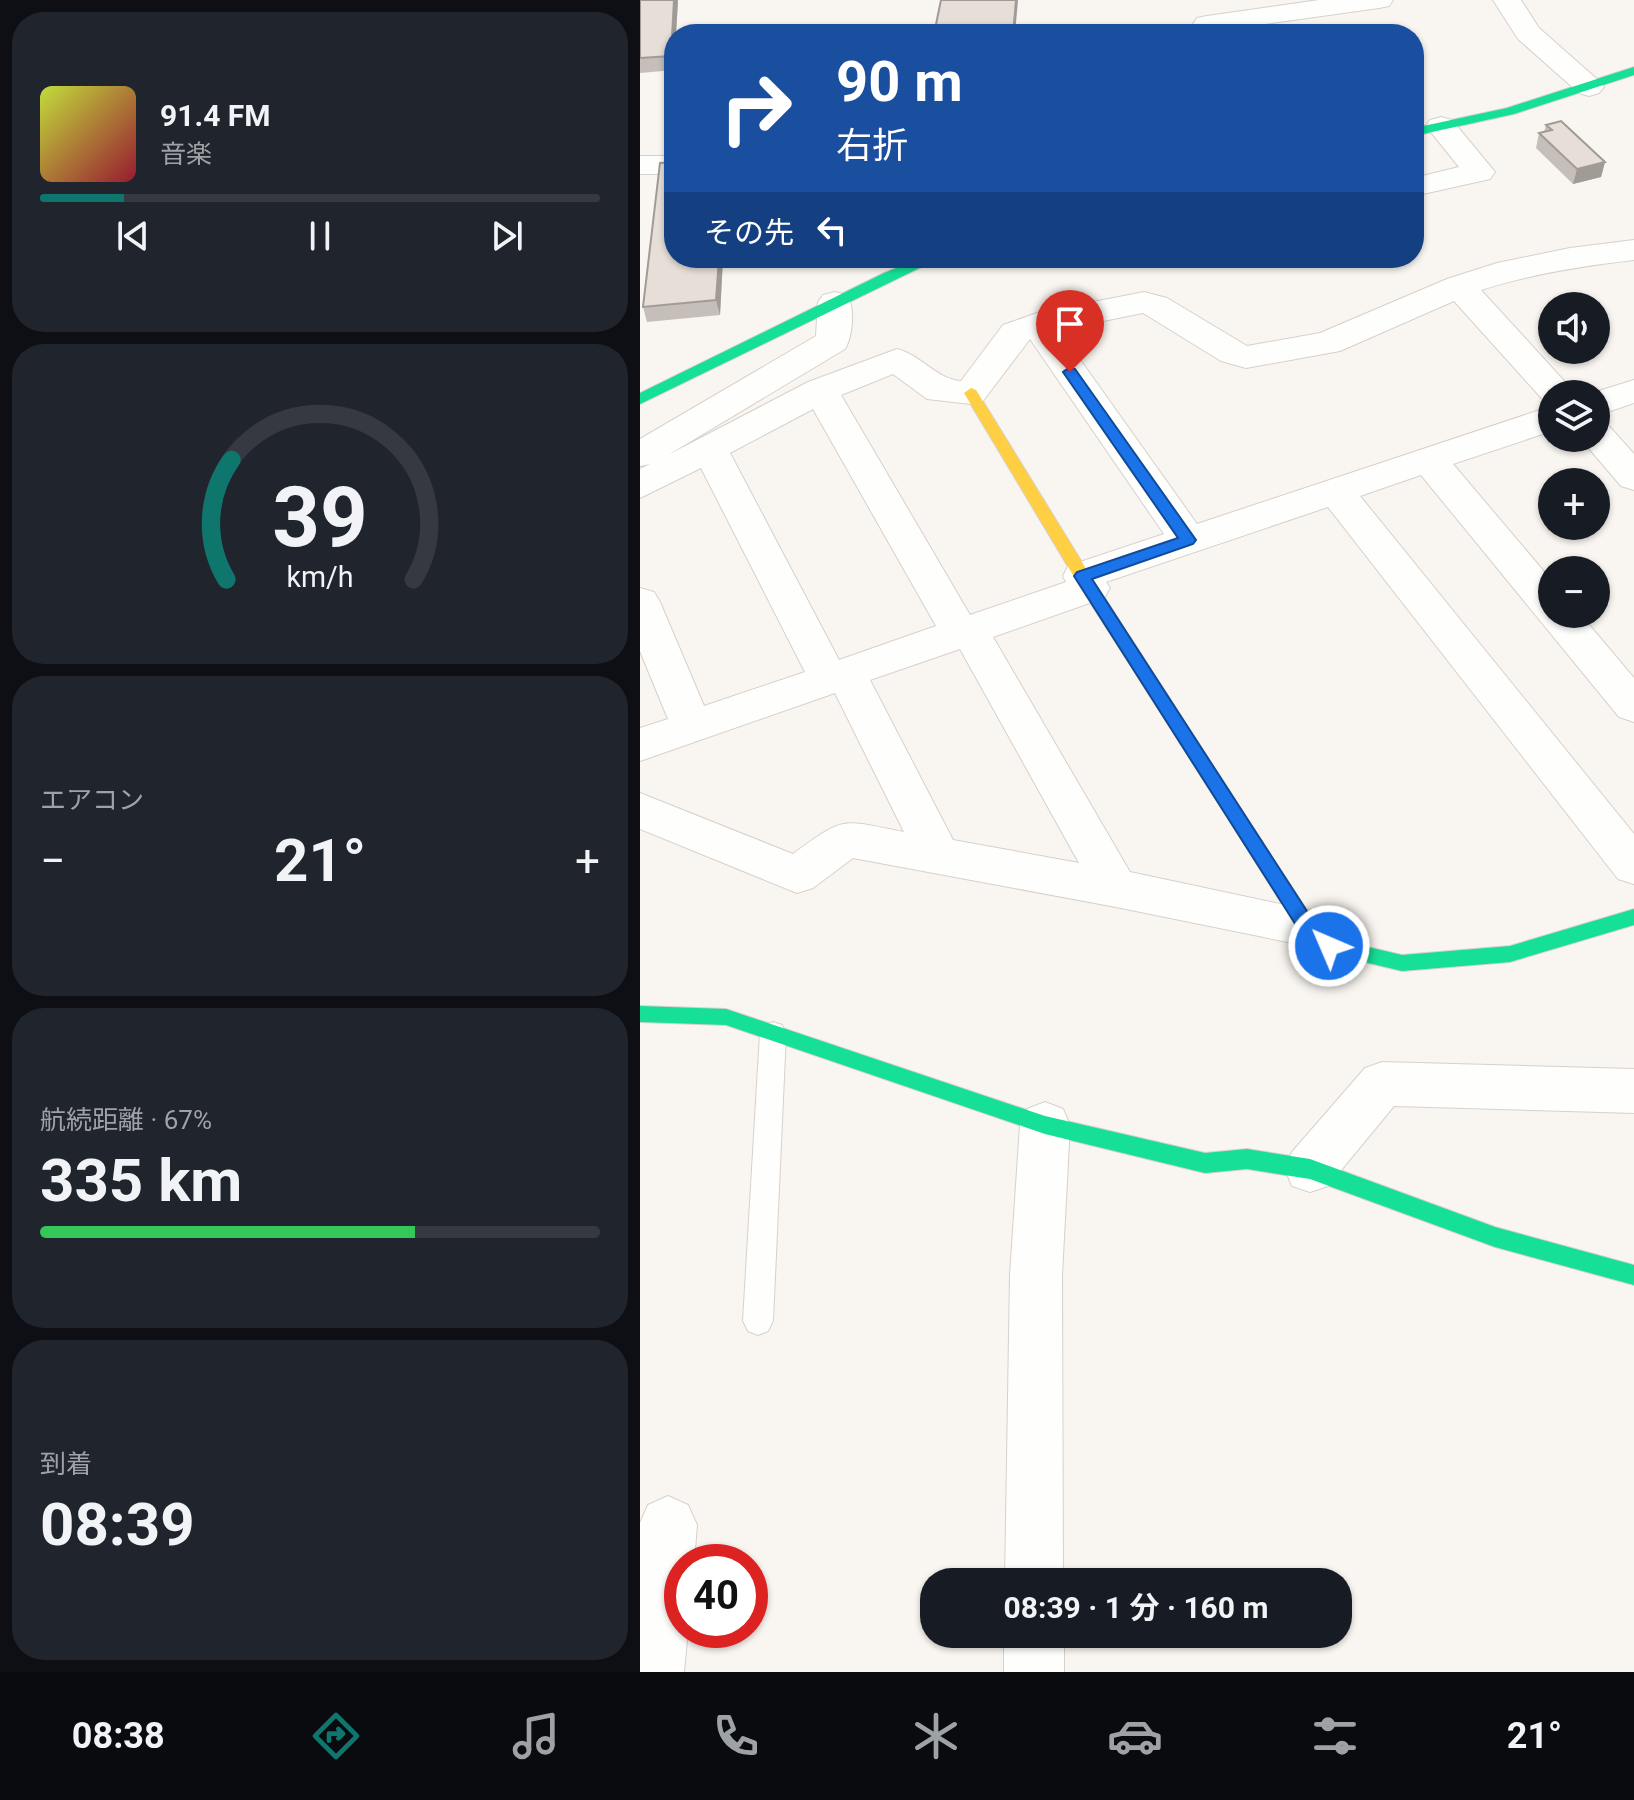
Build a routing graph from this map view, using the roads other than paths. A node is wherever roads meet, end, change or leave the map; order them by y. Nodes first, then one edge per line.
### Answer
1 (1507, 0) edge
2 (1363, 1) edge
3 (1207, 19) edge
4 (1634, 71) edge
5 (1589, 87) junction
6 (1428, 129) edge
7 (640, 165) edge
8 (664, 165) edge
9 (1424, 185) edge
10 (1634, 250) edge
11 (911, 268) edge
12 (1459, 286) junction
13 (835, 302) junction
14 (1037, 324) junction
15 (1545, 380) edge
16 (820, 390) junction
17 (1634, 391) edge
18 (971, 393) junction
19 (640, 399) edge
20 (1610, 399) edge
21 (1538, 423) edge
22 (710, 449) junction
23 (1610, 450) edge
24 (640, 456) edge
25 (1428, 459) junction
26 (1634, 477) edge
27 (640, 485) edge
28 (1335, 490) junction
29 (1188, 540) junction
30 (1086, 582) junction
31 (1538, 591) edge
32 (640, 602) edge
33 (1569, 628) edge
34 (965, 631) junction
35 (837, 676) junction
36 (1634, 706) edge
37 (692, 727) junction
38 (640, 745) edge
39 (640, 810) edge
40 (938, 855) junction
41 (1634, 866) edge
42 (1116, 888) junction
43 (1634, 917) edge
44 (1307, 927) junction
45 (640, 1014) edge
46 (773, 1033) junction
47 (1634, 1091) edge
48 (1045, 1125) junction
49 (1310, 1169) junction
50 (1634, 1275) edge
51 (758, 1321) dead end
52 (654, 1525) edge
53 (1034, 1568) edge
54 (1034, 1648) edge
55 (654, 1672) edge
56 (1034, 1672) edge

1 - 5 street
2 - 3 street
4 - 5 street
5 - 6 street
6 - 9 street
7 - 8 street
10 - 12 street
11 - 13 street
12 - 14 street
12 - 15 street
13 - 19 street
13 - 24 street
14 - 18 street
14 - 29 street
16 - 18 street
16 - 22 street
16 - 34 street
17 - 20 street
18 - 30 street
21 - 25 street
22 - 27 street
22 - 35 street
23 - 26 street
25 - 28 street
25 - 31 street
28 - 29 street
28 - 41 street
29 - 30 street
30 - 34 street
30 - 44 street
32 - 37 street
33 - 36 street
34 - 35 street
34 - 42 street
35 - 37 street
35 - 40 street
37 - 38 street
39 - 40 street
40 - 42 street
42 - 44 street
43 - 44 street
45 - 46 street
46 - 48 street
46 - 51 lane
47 - 49 street
48 - 49 street
48 - 53 street
49 - 50 street
52 - 55 street
54 - 56 street

